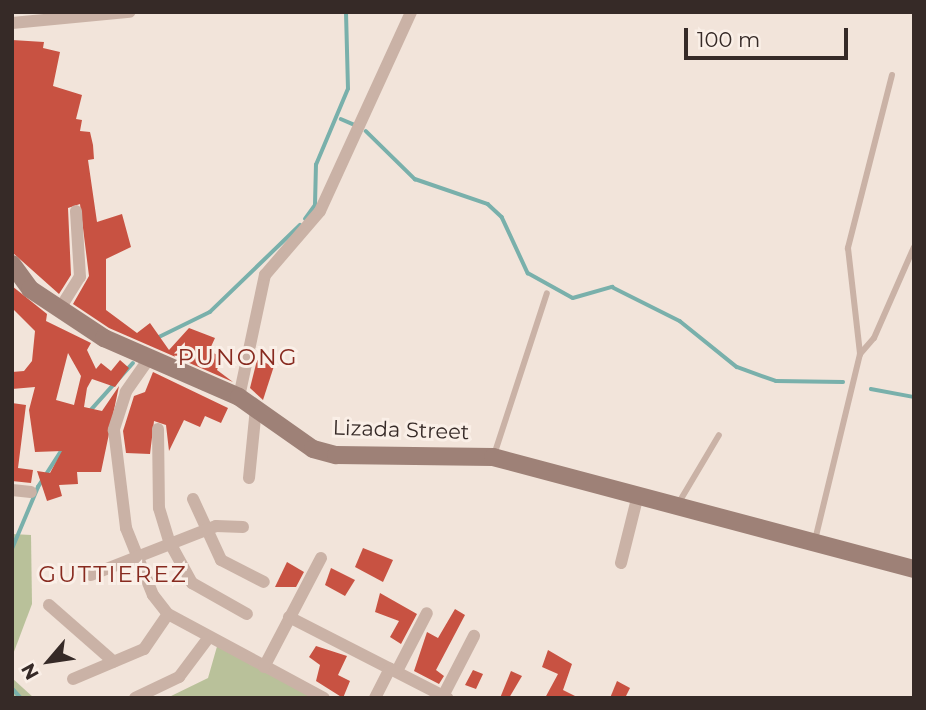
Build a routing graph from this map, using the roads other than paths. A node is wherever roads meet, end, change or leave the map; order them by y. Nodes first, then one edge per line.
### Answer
1 (129, 12) edge
2 (411, 12) edge
3 (12, 23) edge
4 (892, 75) dead end
5 (76, 211) dead end
6 (914, 247) edge
7 (12, 264) edge
8 (547, 293) dead end
9 (59, 310) junction
10 (860, 354) junction
11 (148, 360) junction
12 (239, 397) junction
13 (257, 408) junction
14 (158, 429) dead end
15 (719, 435) dead end
16 (493, 457) junction
17 (249, 478) dead end
18 (12, 490) edge
19 (31, 492) dead end
20 (638, 495) junction
21 (193, 499) dead end
22 (678, 504) junction
23 (243, 527) dead end
24 (204, 530) junction
25 (815, 542) junction
26 (170, 543) junction
27 (136, 554) junction
28 (321, 558) dead end
29 (621, 563) dead end
30 (914, 569) edge
31 (91, 575) dead end
32 (264, 582) dead end
33 (49, 605) dead end
34 (427, 613) dead end
35 (169, 614) junction
36 (247, 614) dead end
37 (289, 617) junction
38 (209, 636) junction
39 (474, 636) dead end
40 (114, 662) junction
41 (264, 667) junction
42 (394, 670) junction
43 (73, 679) dead end
44 (444, 697) edge
45 (135, 698) edge
46 (324, 698) edge
47 (375, 698) edge

1 - 3 street
2 - 12 street
4 - 10 lane
5 - 9 street
6 - 10 lane
7 - 9 street, Lizada Street
8 - 16 lane
9 - 11 street, Lizada Street
10 - 25 lane
11 - 12 street, Lizada Street
11 - 27 street
12 - 13 street, Lizada Street
13 - 16 street, Lizada Street
13 - 17 street
14 - 26 street
15 - 22 lane
16 - 20 street, Lizada Street
18 - 19 street
20 - 22 street, Lizada Street
20 - 29 street
21 - 24 street
22 - 25 street, Lizada Street
23 - 24 street
24 - 26 street
24 - 32 street
25 - 30 street, Lizada Street
26 - 27 street
26 - 36 street
27 - 31 street
27 - 35 street
28 - 37 street
33 - 40 street
34 - 42 street
35 - 38 street
35 - 40 street
37 - 41 street
37 - 42 street
38 - 41 street
38 - 45 street
39 - 44 street
40 - 43 street
41 - 46 street
42 - 44 street
42 - 47 street

